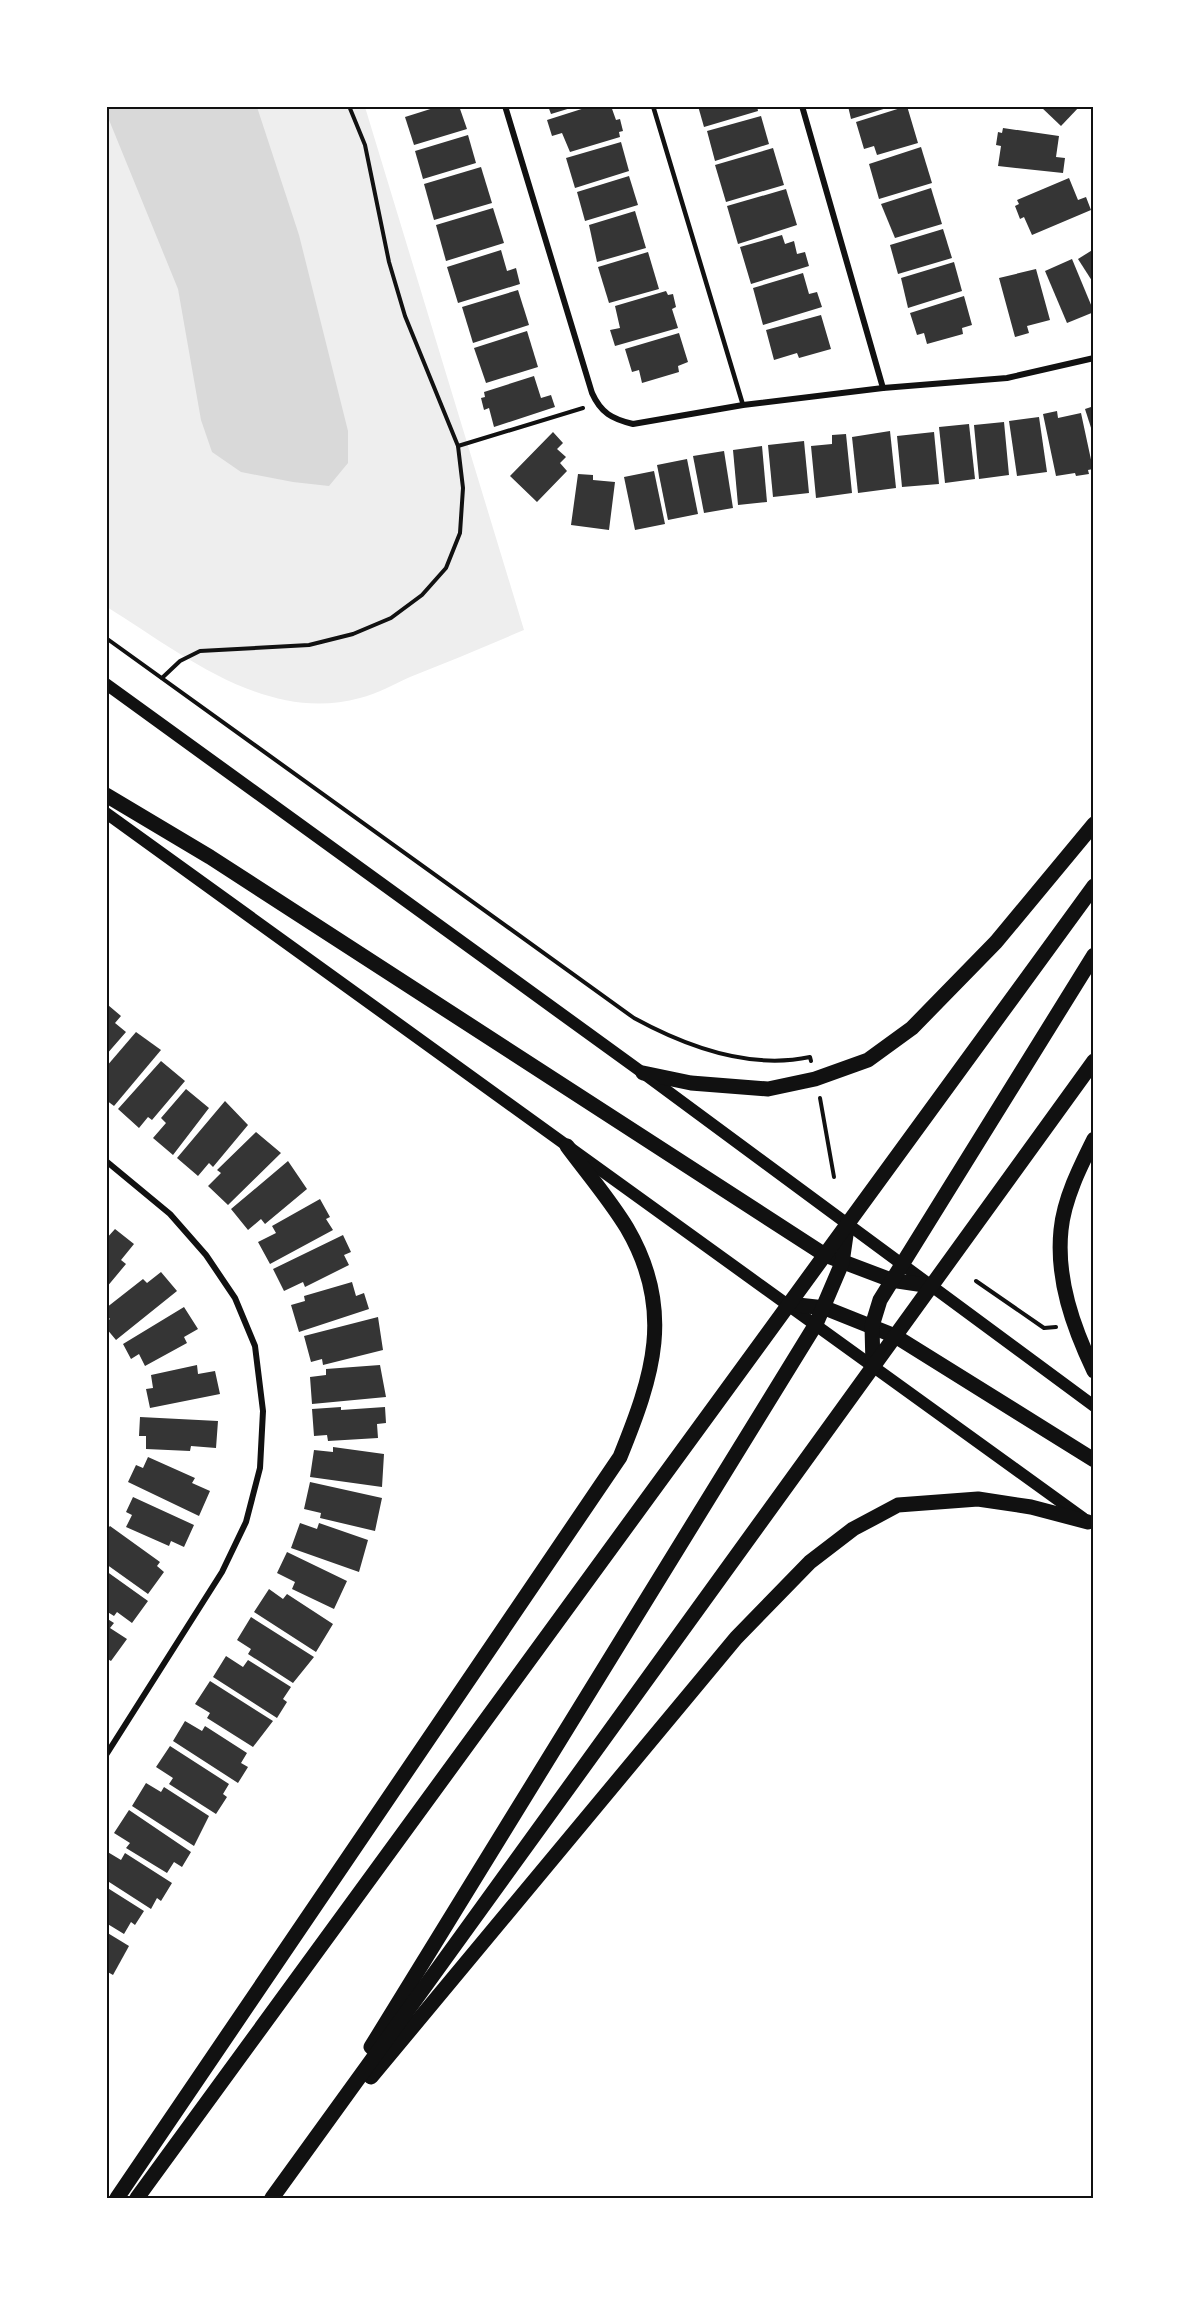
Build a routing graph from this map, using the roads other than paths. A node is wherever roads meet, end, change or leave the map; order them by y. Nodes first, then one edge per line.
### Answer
1 (505, 106) edge
2 (653, 106) edge
3 (802, 106) edge
4 (1094, 358) edge
5 (883, 388) junction
6 (742, 405) junction
7 (106, 684) edge
8 (106, 795) edge
9 (106, 813) edge
10 (1094, 824) edge
11 (1094, 886) edge
12 (1094, 954) edge
13 (1094, 1062) edge
14 (643, 1073) junction
15 (1094, 1139) edge
16 (567, 1146) junction
17 (106, 1161) edge
18 (848, 1224) junction
19 (825, 1255) junction
20 (842, 1263) junction
21 (901, 1264) junction
22 (891, 1280) junction
23 (931, 1286) junction
24 (789, 1304) junction
25 (825, 1308) junction
26 (816, 1324) junction
27 (872, 1326) junction
28 (895, 1336) junction
29 (873, 1366) junction
30 (1094, 1371) edge
31 (1094, 1406) edge
32 (1094, 1460) edge
33 (1091, 1524) edge
34 (106, 1755) edge
35 (338, 2108) junction
36 (285, 2181) junction
37 (117, 2199) edge
38 (137, 2199) edge
39 (272, 2199) edge

1 - 6 street
2 - 6 lane
3 - 5 street
4 - 5 street
5 - 6 street
7 - 14 main road
8 - 19 main road
9 - 16 main road
10 - 14 main road
11 - 18 main road
12 - 21 main road
13 - 23 main road
14 - 18 main road
15 - 30 main road
16 - 24 main road
16 - 37 main road
17 - 34 street
18 - 19 main road
18 - 20 main road
18 - 21 main road
19 - 20 main road
19 - 24 main road
20 - 22 main road
20 - 25 main road
21 - 22 main road
21 - 23 main road
22 - 23 main road
22 - 27 main road
23 - 28 main road
23 - 31 main road
24 - 25 main road
24 - 26 main road
24 - 38 main road
25 - 26 main road
25 - 27 main road
26 - 29 main road
26 - 35 main road
27 - 28 main road
27 - 29 main road
28 - 29 main road
28 - 32 main road
29 - 33 main road
29 - 35 main road
33 - 36 main road
35 - 36 main road
36 - 39 main road

